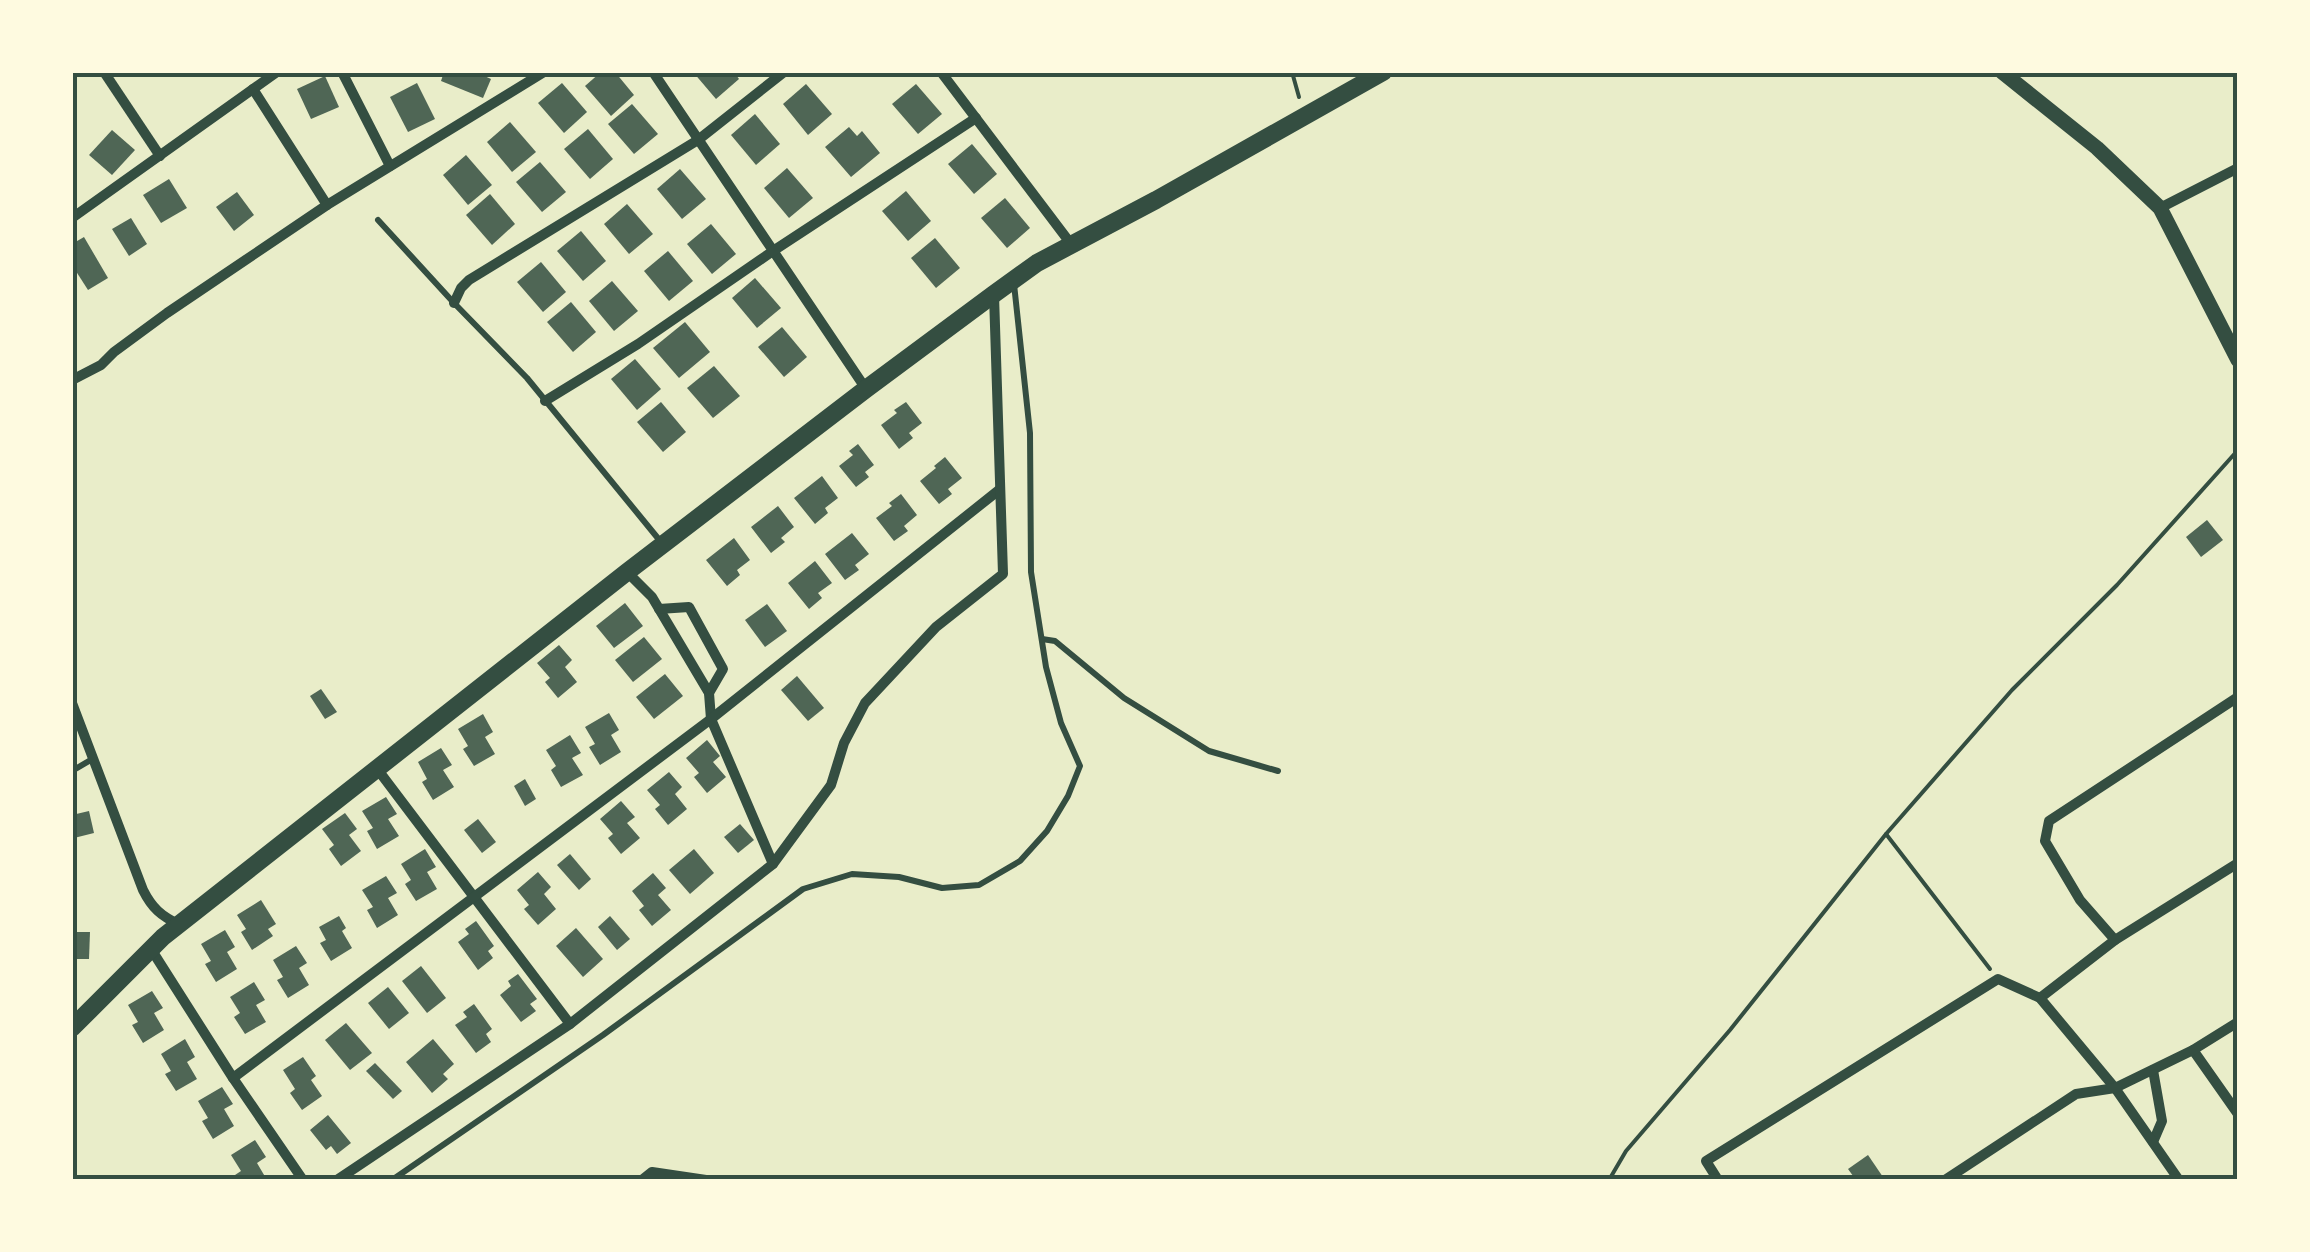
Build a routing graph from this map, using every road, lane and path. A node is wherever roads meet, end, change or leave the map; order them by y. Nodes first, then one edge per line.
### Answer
1 (104, 72) edge
2 (278, 72) edge
3 (342, 72) edge
4 (544, 72) edge
5 (652, 72) edge
6 (784, 72) edge
7 (941, 72) edge
8 (1292, 72) edge
9 (2002, 72) edge
10 (1377, 74) edge
11 (253, 89) junction
12 (1304, 116) junction
13 (976, 118) junction
14 (698, 140) junction
15 (160, 156) junction
16 (390, 166) junction
17 (2238, 168) edge
18 (327, 205) junction
19 (2160, 208) junction
20 (72, 218) edge
21 (378, 220) dead end
22 (1072, 244) junction
23 (772, 251) junction
24 (1014, 280) junction
25 (994, 294) junction
26 (454, 303) junction
27 (2238, 360) edge
28 (72, 380) edge
29 (866, 389) junction
30 (545, 400) junction
31 (2238, 450) edge
32 (999, 490) junction
33 (663, 544) junction
34 (627, 572) junction
35 (659, 609) junction
36 (1042, 639) junction
37 (709, 693) junction
38 (2238, 697) edge
39 (72, 703) edge
40 (711, 719) junction
41 (94, 758) junction
42 (378, 770) junction
43 (72, 771) edge
44 (1278, 771) dead end
45 (1886, 834) junction
46 (2238, 863) edge
47 (773, 864) junction
48 (472, 896) junction
49 (180, 924) junction
50 (2115, 940) junction
51 (152, 950) junction
52 (1998, 979) junction
53 (2040, 998) junction
54 (2238, 1022) edge
55 (570, 1024) junction
56 (74, 1025) edge
57 (2193, 1050) junction
58 (2153, 1070) junction
59 (233, 1078) junction
60 (2115, 1088) junction
61 (2238, 1114) edge
62 (2153, 1142) junction
63 (302, 1180) edge
64 (338, 1180) edge
65 (392, 1180) edge
66 (642, 1180) edge
67 (706, 1180) edge
68 (1608, 1180) edge
69 (1718, 1180) edge
70 (1946, 1180) edge
71 (2179, 1180) edge

1 - 15 street
2 - 11 street
3 - 16 street
4 - 16 street
5 - 14 street
6 - 14 street
7 - 13 street
8 - 12 path
9 - 19 street
10 - 12 main road
11 - 15 street
11 - 18 street
12 - 22 main road
13 - 22 street
13 - 23 street
14 - 23 street
14 - 26 street
15 - 20 street
16 - 18 street
17 - 19 street
18 - 28 street
19 - 27 street
21 - 26 lane
22 - 24 main road
23 - 29 street
23 - 30 street
24 - 25 main road
24 - 36 lane
25 - 29 main road
25 - 32 street
26 - 30 lane
29 - 33 main road
30 - 33 lane
31 - 45 path
32 - 40 street
32 - 47 street
33 - 34 main road
34 - 35 street
34 - 42 main road
35 - 37 street
35 - 37 street
36 - 44 lane
36 - 65 lane
37 - 40 street
38 - 50 street
39 - 41 street
40 - 47 street
40 - 48 street
41 - 43 lane
41 - 49 street
42 - 48 street
42 - 49 main road
45 - 52 path
45 - 68 path
46 - 50 street
47 - 55 street
48 - 55 street
48 - 59 street
49 - 51 main road
50 - 53 street
51 - 56 main road
51 - 59 street
52 - 53 street
52 - 69 street
53 - 60 street
54 - 57 street
55 - 64 street
57 - 58 street
57 - 61 street
58 - 60 street
58 - 62 street
59 - 63 street
60 - 62 street
60 - 70 street
62 - 71 street
66 - 67 street

